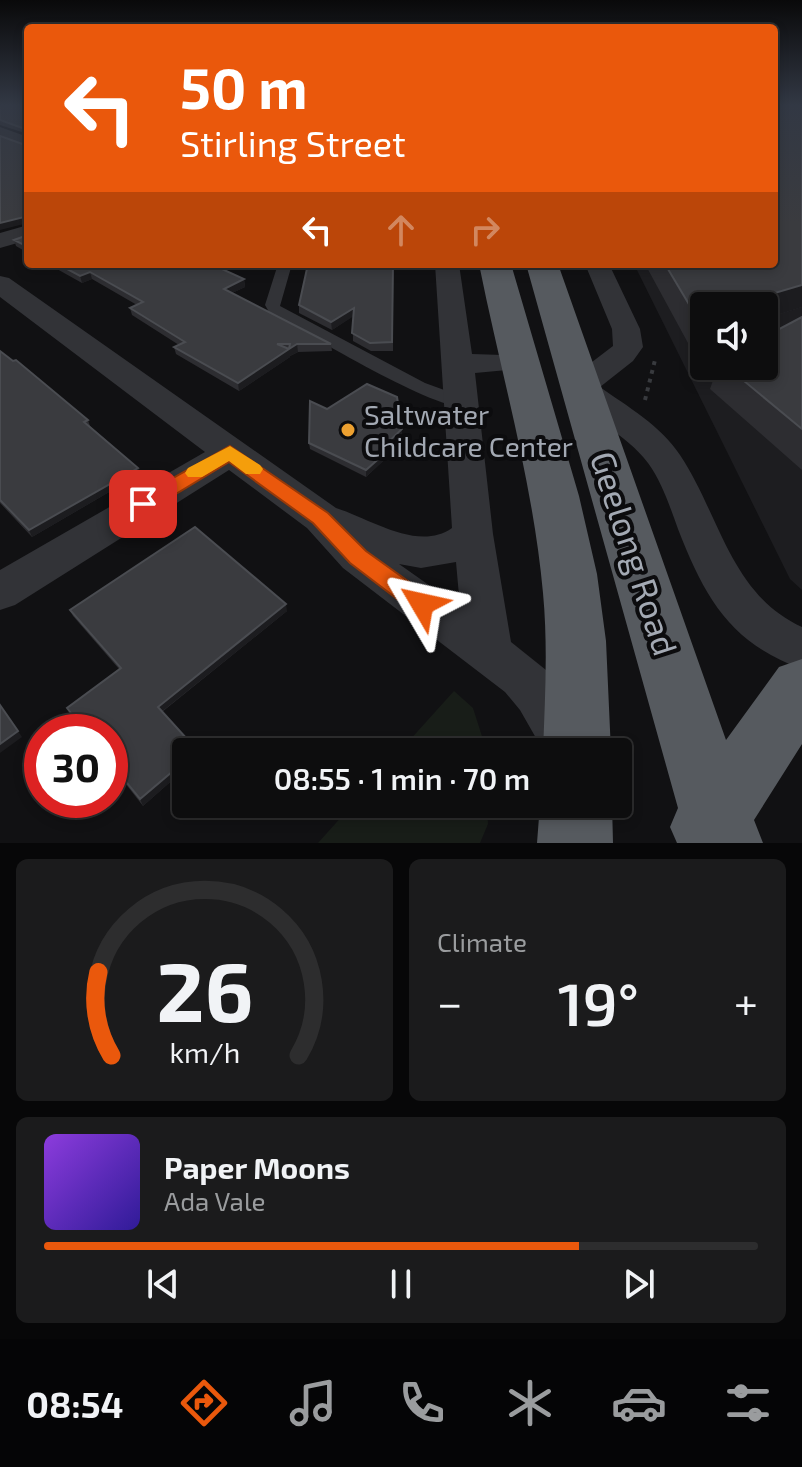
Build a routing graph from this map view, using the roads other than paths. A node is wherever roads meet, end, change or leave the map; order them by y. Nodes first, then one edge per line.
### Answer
1 (24, 233) edge
2 (0, 241) edge
3 (284, 268) edge
4 (447, 268) edge
5 (496, 268) edge
6 (543, 268) edge
7 (599, 268) edge
8 (5, 294) edge
9 (517, 362) junction
10 (458, 364) junction
11 (583, 387) junction
12 (463, 403) junction
13 (230, 453) junction
14 (321, 518) junction
15 (473, 534) junction
16 (0, 592) edge
17 (802, 649) edge
18 (489, 653) junction
19 (802, 688) edge
20 (566, 738) edge
21 (575, 738) edge
22 (576, 818) edge
23 (713, 832) edge
24 (575, 843) edge

1 - 2 street
3 - 12 lane
4 - 10 street
5 - 9 highway, Geelong Road
6 - 11 highway, Geelong Road
7 - 11 street
8 - 13 street
9 - 10 street
9 - 21 highway, Geelong Road
10 - 12 street
11 - 17 street
11 - 23 highway, Geelong Road
12 - 15 street
13 - 14 street
13 - 16 street
14 - 15 street
14 - 18 street
15 - 18 street
18 - 20 street
19 - 23 highway
22 - 24 highway

